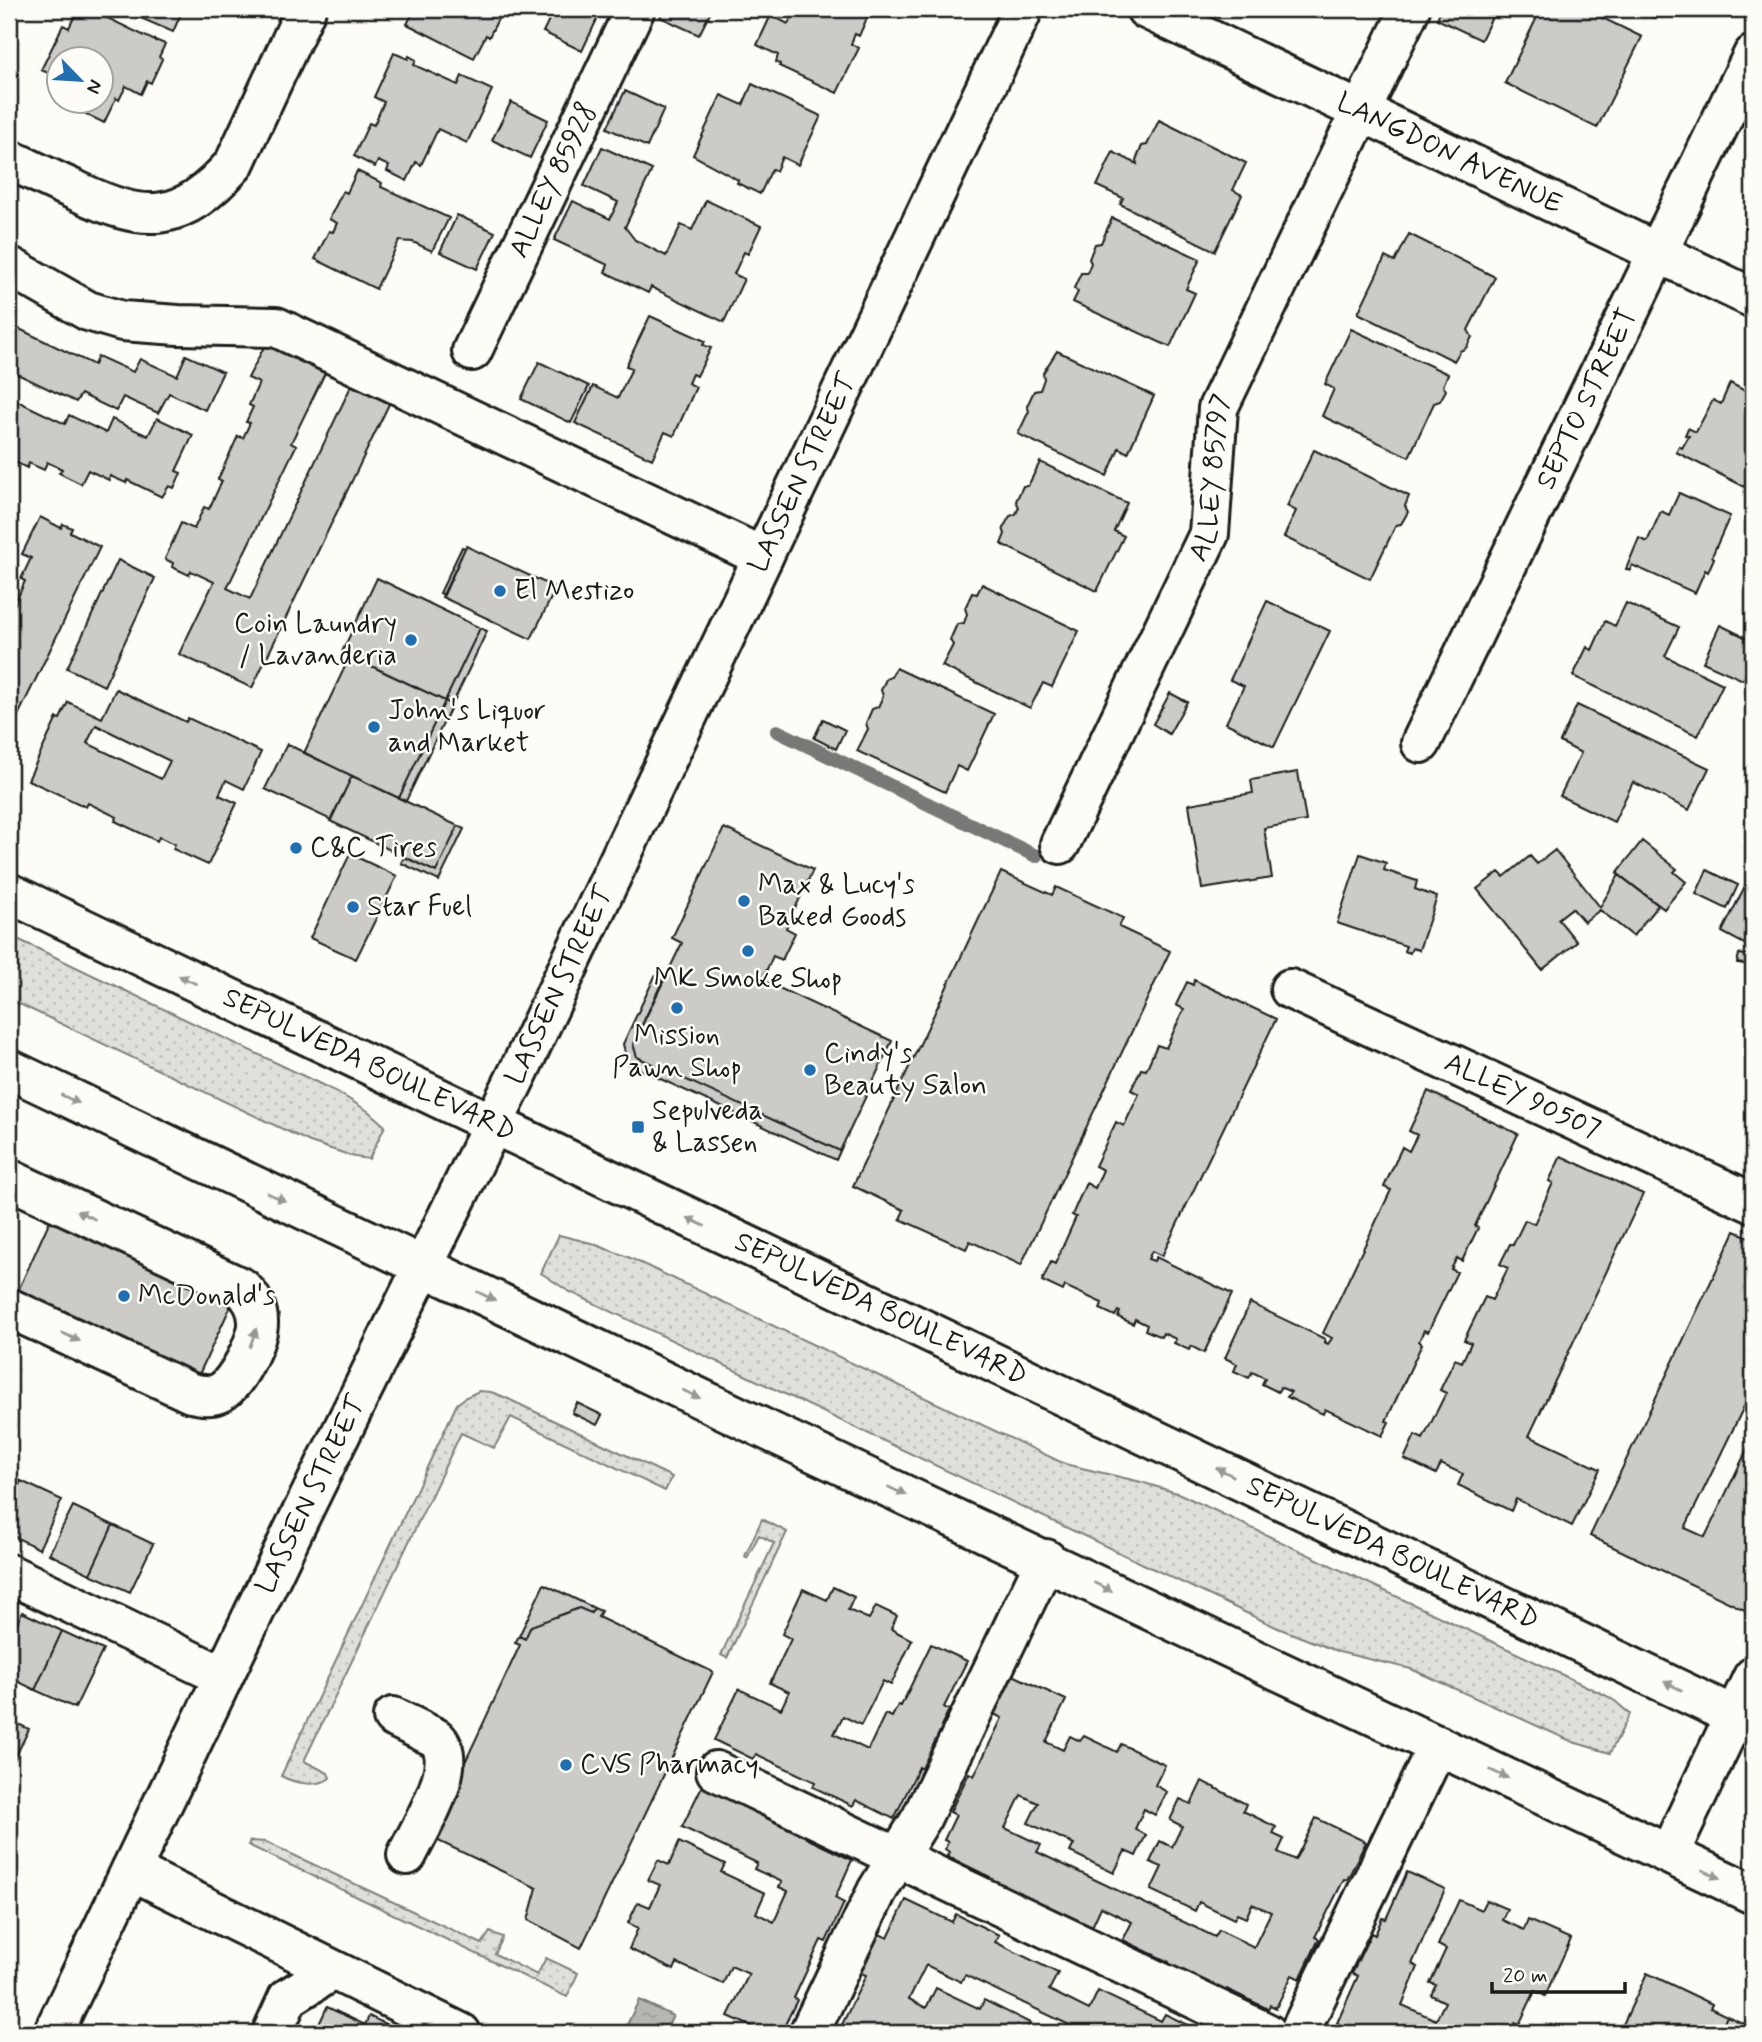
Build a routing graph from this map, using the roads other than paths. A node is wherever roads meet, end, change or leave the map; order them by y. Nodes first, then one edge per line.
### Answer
1 (306, 9) edge
2 (635, 9) edge
3 (1023, 9) edge
4 (1146, 9) edge
5 (1410, 9) edge
6 (1753, 55) edge
7 (1360, 113) junction
8 (9, 159) edge
9 (1658, 253) junction
10 (9, 267) edge
11 (1753, 298) edge
12 (472, 351) dead end
13 (763, 557) junction
14 (1421, 743) dead end
15 (1060, 844) dead end
16 (9, 893) edge
17 (1290, 989) dead end
18 (9, 1069) edge
19 (493, 1125) junction
20 (9, 1179) edge
21 (1753, 1203) edge
22 (425, 1266) junction
23 (9, 1308) edge
24 (1046, 1559) junction
25 (9, 1574) edge
26 (223, 1676) junction
27 (1753, 1677) edge
28 (393, 1717) dead end
29 (1744, 1720) edge
30 (1438, 1745) junction
31 (716, 1771) dead end
32 (1669, 1854) junction
33 (407, 1855) dead end
34 (898, 1858) junction
35 (131, 1871) junction
36 (1753, 1894) edge
37 (331, 1970) junction
38 (53, 2033) edge
39 (272, 2033) edge
40 (461, 2033) edge
41 (809, 2033) edge
42 (1267, 2033) edge
43 (1299, 2033) edge

1 - 8 main road
2 - 12 main road, ALLEY 85928
3 - 13 main road, LASSEN STREET
4 - 7 main road, LANGDON AVENUE
5 - 7 main road, ALLEY 85797
6 - 9 main road, SEPTO STREET
7 - 9 main road, LANGDON AVENUE
7 - 15 main road, ALLEY 85797
9 - 11 main road, LANGDON AVENUE
9 - 14 main road, SEPTO STREET
10 - 13 main road
13 - 19 main road, LASSEN STREET
19 -> 16 main road, SEPULVEDA BOULEVARD
17 - 21 main road, ALLEY 90507
18 -> 22 main road
19 - 22 main road, LASSEN STREET
29 -> 19 main road, SEPULVEDA BOULEVARD
23 -> 20 main road
22 -> 24 main road
22 - 26 main road, LASSEN STREET
24 -> 30 main road
24 - 34 main road
25 - 26 main road
26 - 35 main road, LASSEN STREET
27 - 29 main road
28 - 33 main road
29 - 32 main road
30 -> 32 main road
30 - 43 main road
31 - 34 main road
32 -> 36 main road
34 - 41 main road
34 - 42 main road
35 - 37 main road
35 - 38 main road, LASSEN STREET
37 - 39 main road
37 - 40 main road

